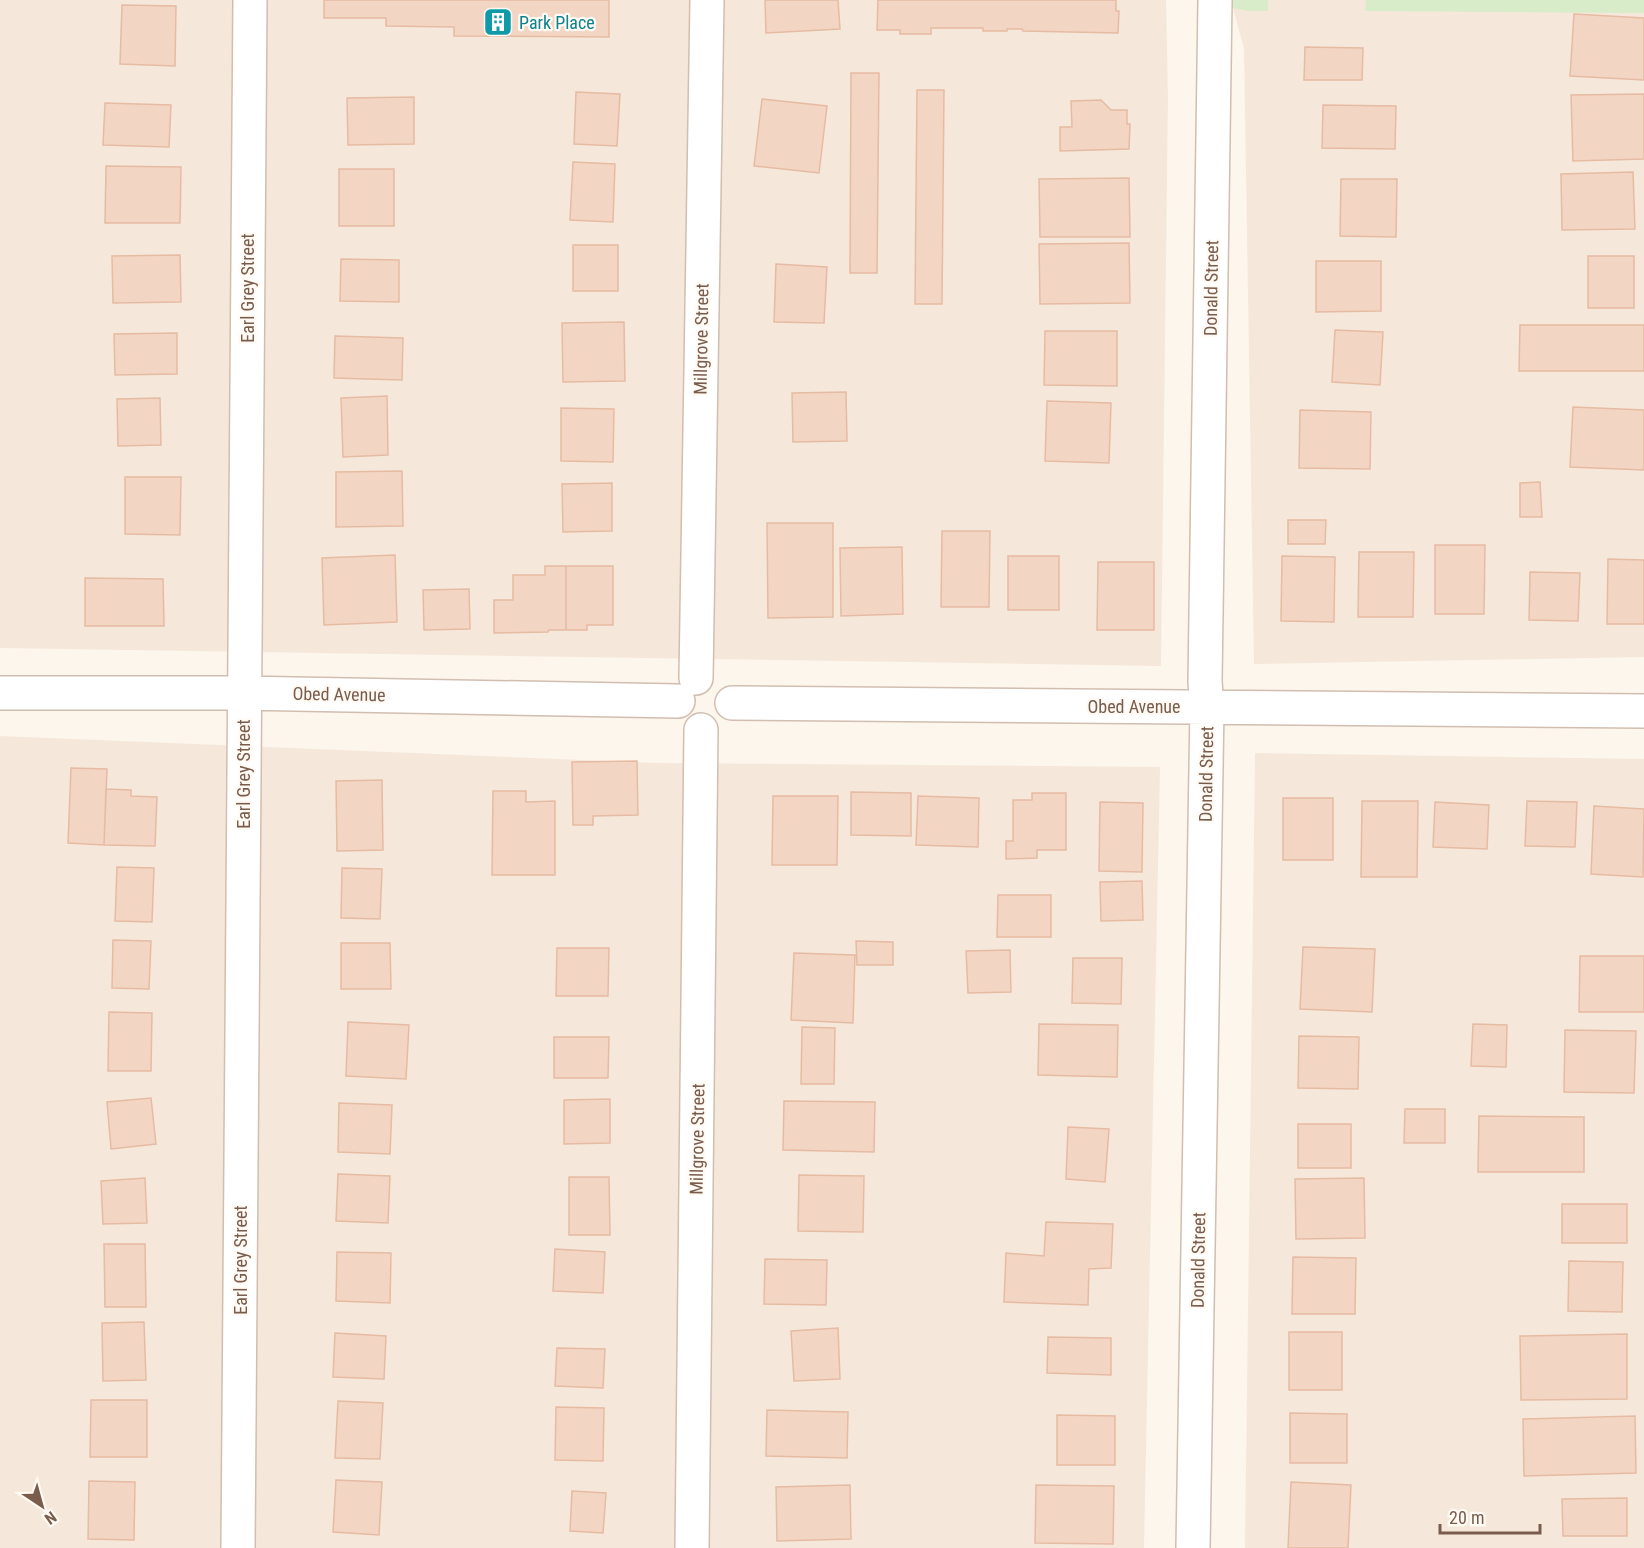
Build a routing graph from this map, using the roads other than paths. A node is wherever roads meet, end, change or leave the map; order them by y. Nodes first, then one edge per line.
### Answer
1 (250, 0) edge
2 (707, 0) edge
3 (1215, 0) edge
4 (687, 689) junction
5 (0, 693) edge
6 (243, 693) junction
7 (732, 703) junction
8 (1207, 707) junction
9 (1644, 711) edge
10 (701, 730) junction
11 (238, 1548) edge
12 (692, 1548) edge
13 (1193, 1548) edge

1 - 6 street, Earl Grey Street
2 - 4 street, Millgrove Street
3 - 8 street, Donald Street
4 - 6 street, Obed Avenue
4 - 7 street
4 - 10 street
5 - 6 street, Obed Avenue
6 - 11 street, Earl Grey Street
7 - 8 street, Obed Avenue
7 - 10 street
8 - 9 street, Obed Avenue
8 - 13 street, Donald Street
10 - 12 street, Millgrove Street

